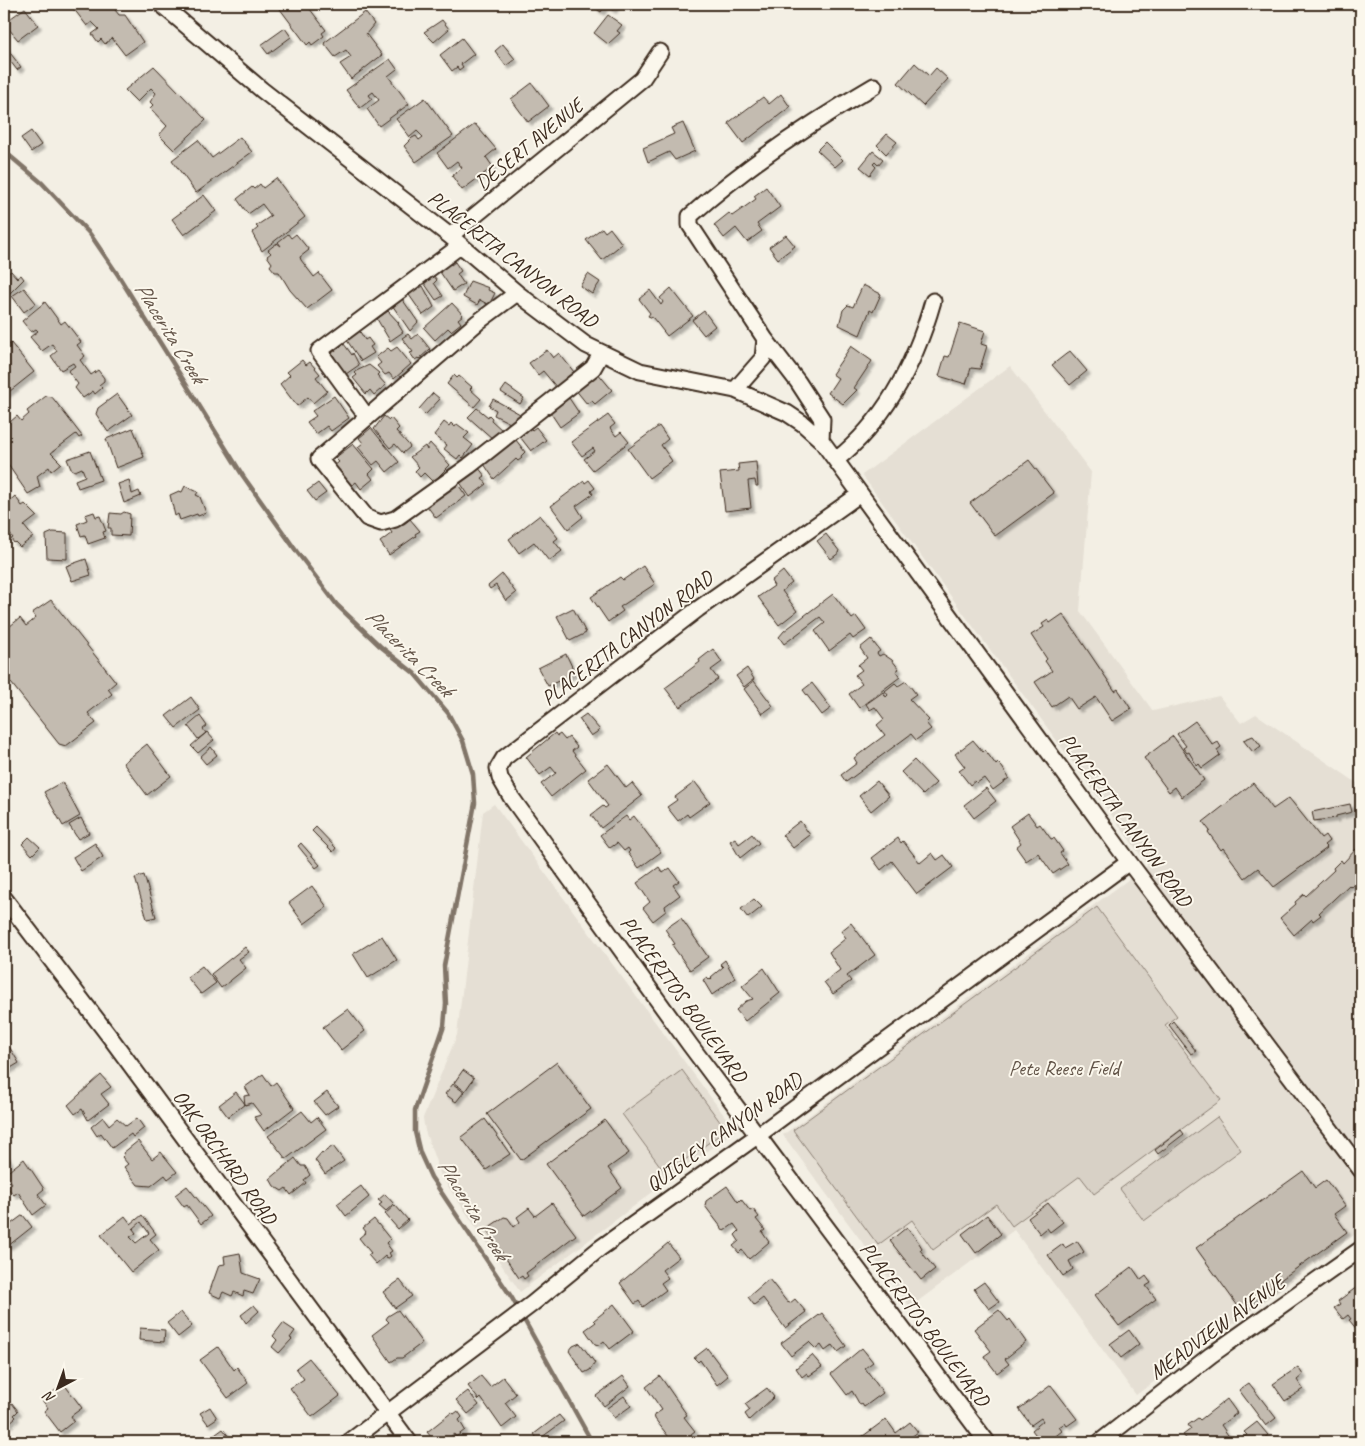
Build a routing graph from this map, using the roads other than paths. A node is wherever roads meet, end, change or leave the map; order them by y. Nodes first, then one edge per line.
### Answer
1 (161, 4) edge
2 (660, 52) dead end
3 (874, 86) dead end
4 (455, 241) junction
5 (517, 293) junction
6 (933, 301) dead end
7 (765, 339) junction
8 (601, 354) junction
9 (735, 390) junction
10 (368, 417) junction
11 (821, 440) junction
12 (836, 460) junction
13 (860, 494) junction
14 (498, 768) joint
15 (1129, 862) junction
16 (4, 898) edge
17 (757, 1136) junction
18 (1361, 1170) edge
19 (1361, 1248) edge
20 (388, 1414) junction
21 (349, 1442) edge
22 (409, 1442) edge
23 (987, 1442) edge
24 (1100, 1442) edge

1 - 4 street, PLACERITA CANYON ROAD
2 - 4 street, DESERT AVENUE
3 - 7 street
4 - 5 street, PLACERITA CANYON ROAD
4 - 10 street, DESERT AVENUE
5 - 8 street, PLACERITA CANYON ROAD
5 - 10 street
6 - 12 street
7 - 9 street
7 - 11 street
8 - 9 street, PLACERITA CANYON ROAD
8 - 10 street
9 - 11 street, PLACERITA CANYON ROAD
11 - 12 street, PLACERITA CANYON ROAD
12 - 13 street, PLACERITA CANYON ROAD
13 - 14 street, PLACERITA CANYON ROAD
13 - 15 street, PLACERITA CANYON ROAD
14 - 17 street, PLACERITOS BOULEVARD
15 - 17 street, QUIGLEY CANYON ROAD
15 - 18 street, PLACERITA CANYON ROAD
16 - 20 street, OAK ORCHARD ROAD
17 - 20 street, QUIGLEY CANYON ROAD
17 - 23 street, PLACERITOS BOULEVARD
19 - 24 street, MEADVIEW AVENUE
20 - 21 street, QUIGLEY CANYON ROAD
20 - 22 street, OAK ORCHARD ROAD

